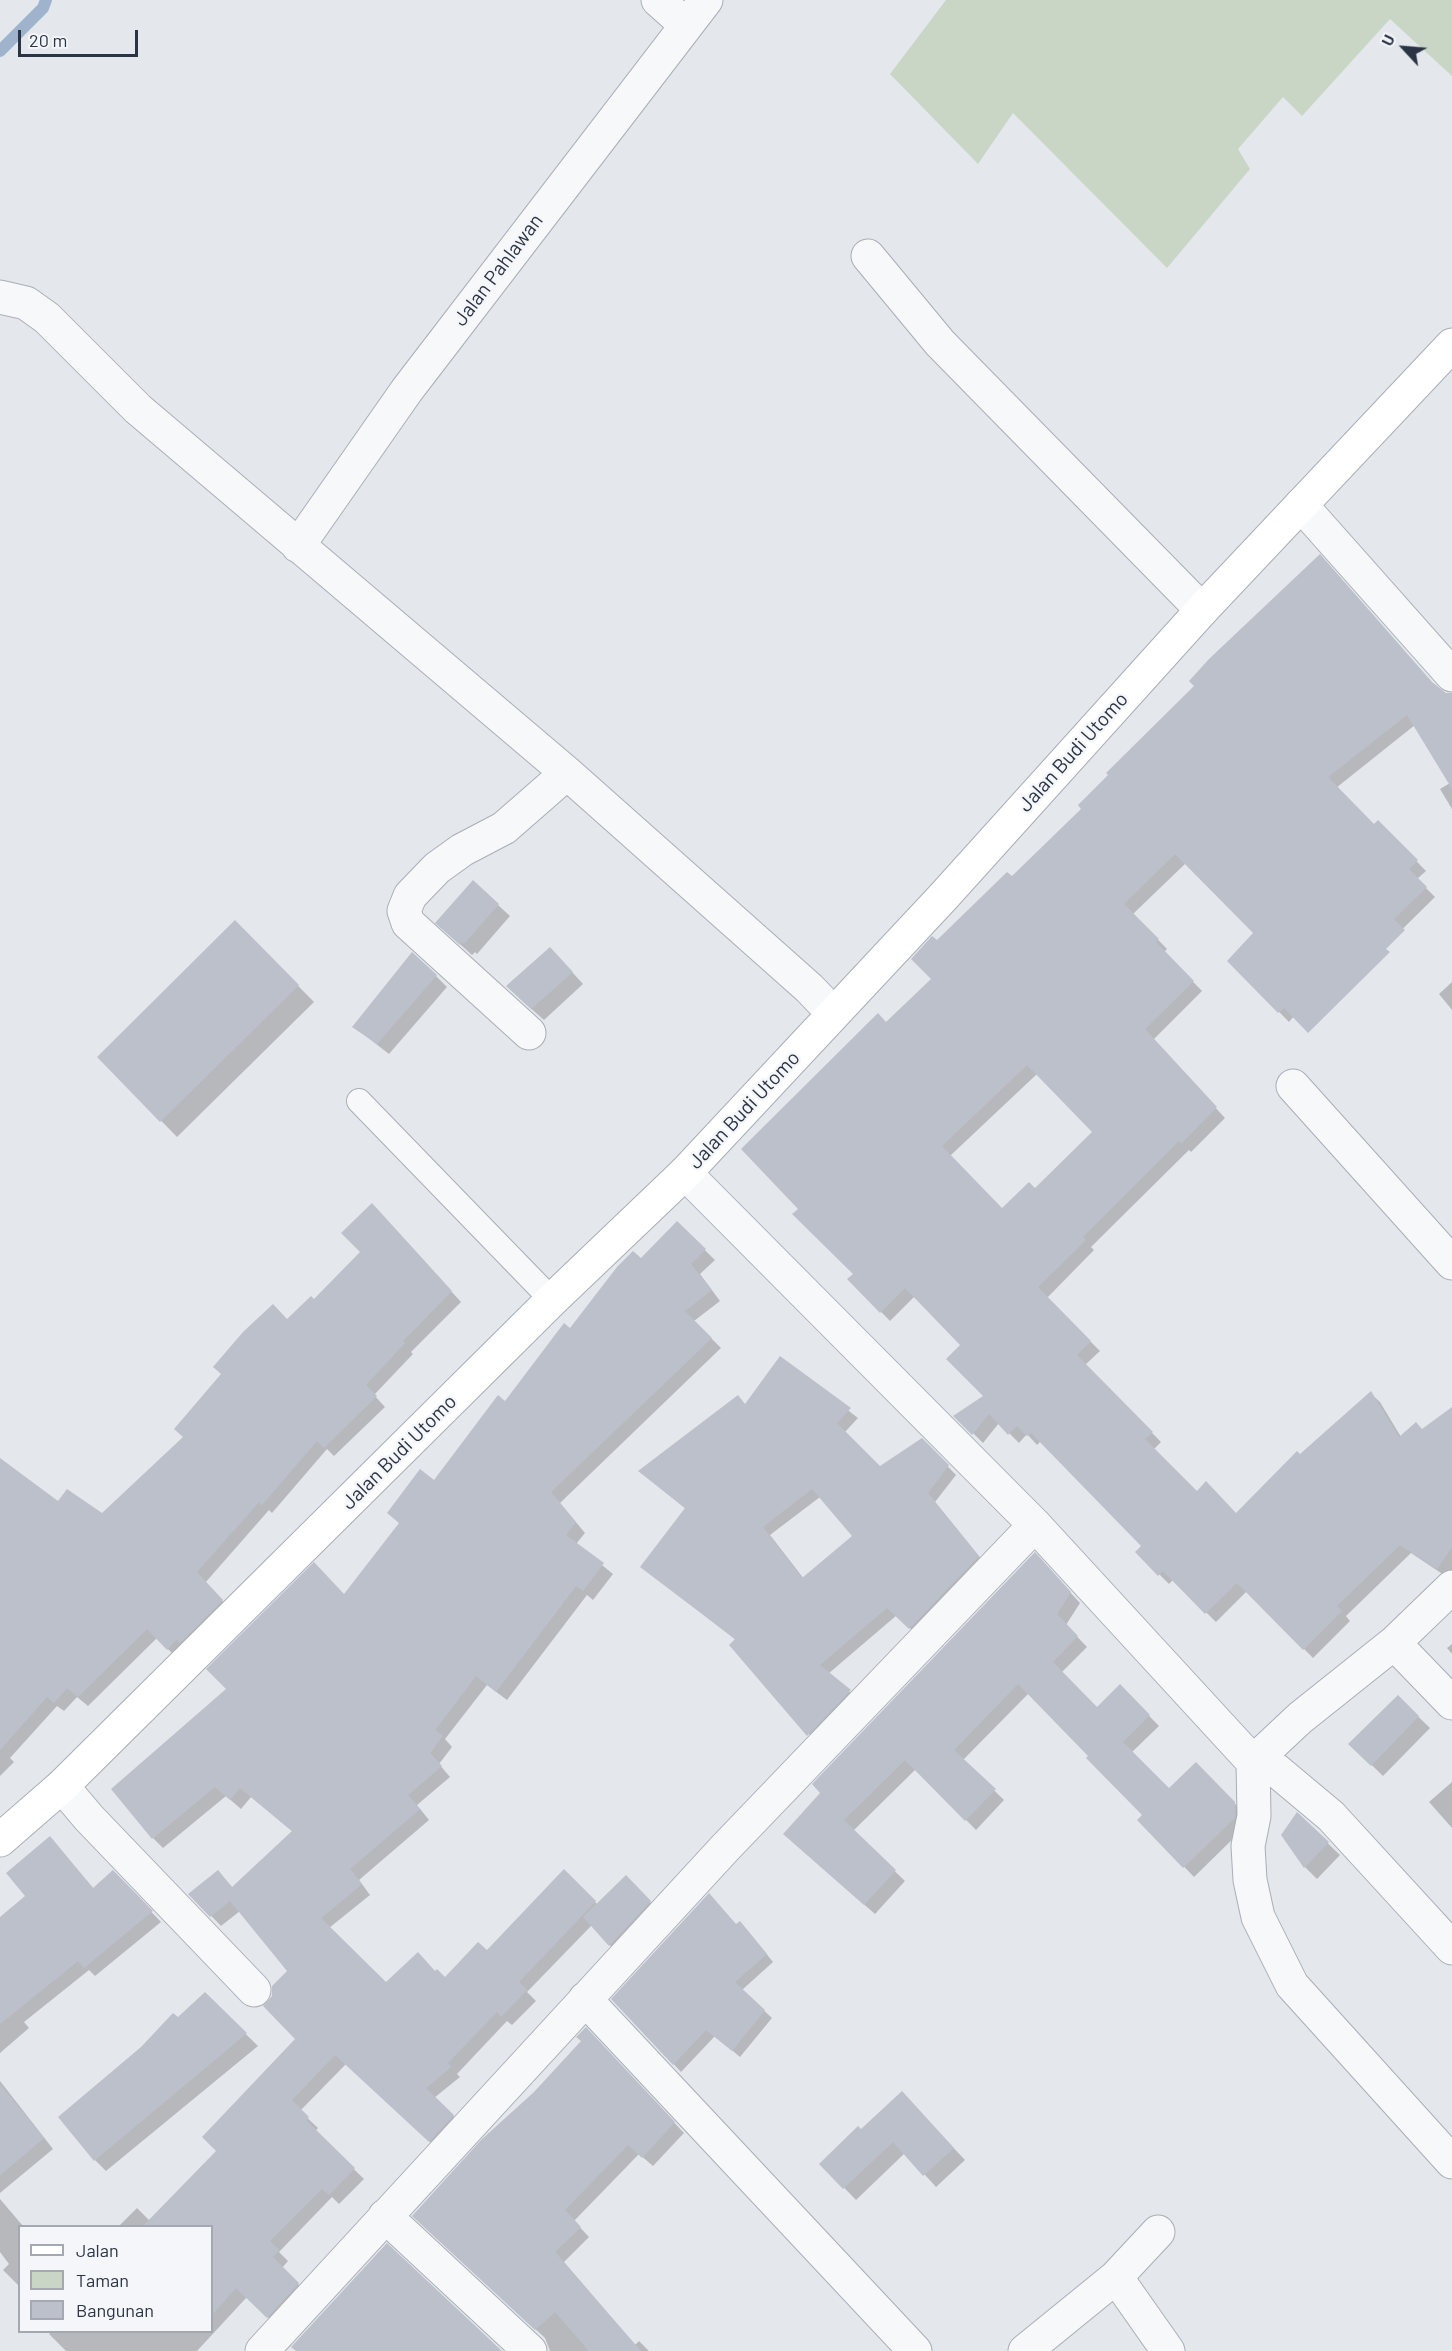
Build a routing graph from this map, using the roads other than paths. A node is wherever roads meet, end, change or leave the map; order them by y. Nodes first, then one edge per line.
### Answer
1 (658, 0) edge
2 (696, 13) edge
3 (868, 256) dead end
4 (0, 297) edge
5 (1452, 345) edge
6 (1301, 505) junction
7 (298, 546) junction
8 (1202, 610) junction
9 (1452, 675) edge
10 (567, 773) junction
11 (833, 1013) junction
12 (529, 1033) dead end
13 (1293, 1086) dead end
14 (359, 1101) dead end
15 (685, 1173) junction
16 (1452, 1263) edge
17 (552, 1300) junction
18 (1035, 1526) junction
19 (1452, 1587) edge
20 (1394, 1643) junction
21 (1452, 1702) edge
22 (1253, 1762) junction
23 (62, 1786) junction
24 (0, 1840) edge
25 (1452, 1948) edge
26 (254, 1990) dead end
27 (585, 1999) junction
28 (1452, 2162) edge
29 (385, 2216) junction
30 (1158, 2232) dead end
31 (1116, 2277) junction
32 (1031, 2349) edge
33 (262, 2351) edge
34 (530, 2351) edge
35 (915, 2351) edge
36 (1168, 2351) edge

1 - 2 street
2 - 7 street, Jalan Pahlawan
3 - 8 street
4 - 7 street
5 - 6 street, Jalan Budi Utomo
6 - 8 street, Jalan Budi Utomo
6 - 9 street
7 - 10 street
8 - 11 street, Jalan Budi Utomo
10 - 11 street
10 - 12 street
11 - 15 street, Jalan Budi Utomo
13 - 16 street
14 - 17 lane
15 - 17 street, Jalan Budi Utomo
15 - 18 street
17 - 23 street, Jalan Budi Utomo
18 - 22 street
18 - 27 street
19 - 20 street
20 - 21 street
20 - 22 street
22 - 25 street
22 - 28 street
23 - 24 street, Jalan Budi Utomo
23 - 26 street
27 - 29 street
27 - 35 street
29 - 33 street
29 - 34 street
30 - 31 street
31 - 32 street
31 - 36 street

